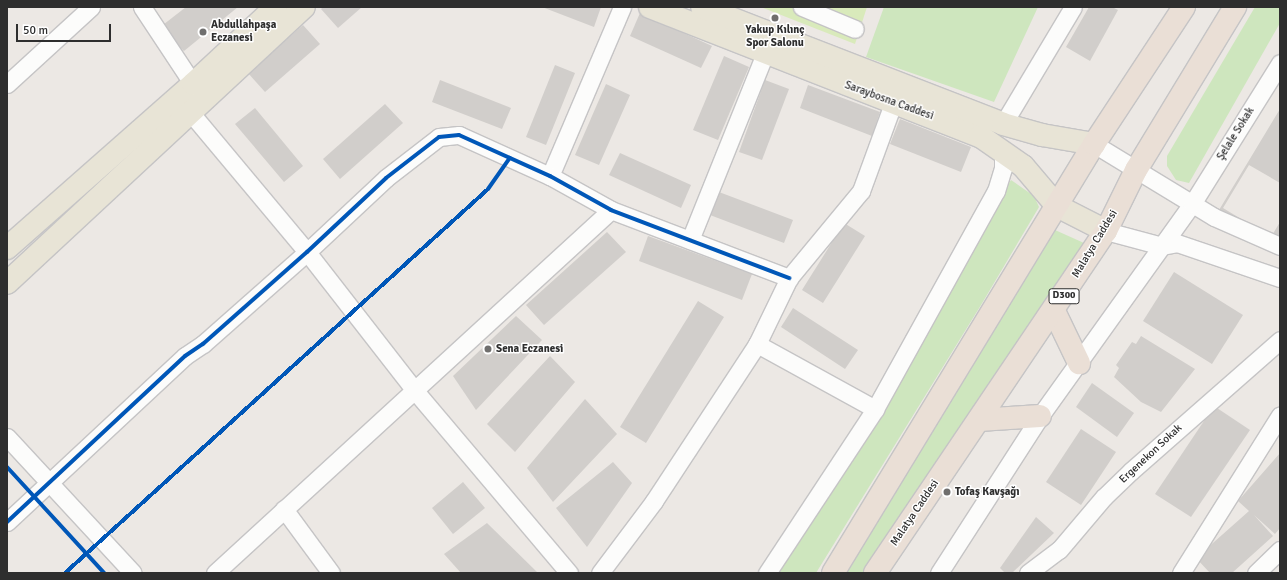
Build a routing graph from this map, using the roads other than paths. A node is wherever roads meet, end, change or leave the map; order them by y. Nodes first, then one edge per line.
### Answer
1 (91, 7) edge
2 (142, 7) edge
3 (276, 7) edge
4 (304, 7) edge
5 (622, 7) edge
6 (650, 7) edge
7 (702, 7) edge
8 (802, 7) edge
9 (1073, 7) edge
10 (1184, 7) edge
11 (1235, 7) edge
12 (855, 29) dead end
13 (765, 53) junction
14 (1280, 63) edge
15 (7, 84) edge
16 (193, 84) junction
17 (894, 100) junction
18 (190, 112) junction
19 (1003, 124) junction
20 (1094, 144) junction
21 (1003, 152) junction
22 (1136, 170) junction
23 (550, 176) junction
24 (1192, 204) junction
25 (1057, 206) junction
26 (611, 210) junction
27 (1106, 231) junction
28 (690, 240) junction
29 (1162, 246) junction
30 (1280, 246) edge
31 (7, 248) edge
32 (307, 252) junction
33 (788, 278) junction
34 (1280, 278) edge
35 (7, 283) edge
36 (1054, 311) junction
37 (1280, 340) edge
38 (757, 344) junction
39 (1079, 363) junction
40 (416, 392) junction
41 (875, 409) junction
42 (1040, 416) junction
43 (1280, 416) edge
44 (979, 420) junction
45 (7, 437) edge
46 (47, 482) junction
47 (284, 509) junction
48 (7, 522) edge
49 (1280, 550) edge
50 (133, 573) edge
51 (215, 573) edge
52 (331, 573) edge
53 (569, 573) edge
54 (600, 573) edge
55 (767, 573) edge
56 (833, 573) edge
57 (875, 573) edge
58 (939, 573) edge
59 (1028, 573) edge
60 (1180, 573) edge
61 (1256, 573) edge

1 - 15 street
2 - 16 street
3 - 16 main road
4 - 18 main road
5 - 23 street
6 - 13 main road, Saraybosna Caddesi
7 - 19 main road, Saraybosna Caddesi
8 - 12 street
9 - 19 street
10 - 20 highway
11 - 22 highway, Malatya Caddesi / D300
13 - 17 main road, Saraybosna Caddesi
13 - 28 street
14 - 24 street, Şelale Sokak
16 - 31 main road
17 - 21 main road, Saraybosna Caddesi
17 - 33 street
18 - 32 street
18 - 35 main road
19 - 20 main road, Saraybosna Caddesi
20 - 22 street
20 - 25 highway
21 - 25 main road, Saraybosna Caddesi
21 - 41 street
22 - 24 street
22 - 27 highway, Malatya Caddesi / D300
23 - 26 street
23 - 32 street
24 - 29 street, Şelale Sokak
24 - 30 street
25 - 27 main road, Saraybosna Caddesi
25 - 56 highway
26 - 28 street
26 - 40 street
27 - 29 street
27 - 36 highway, Malatya Caddesi / D300
28 - 33 street
29 - 34 street
29 - 39 street, Şelale Sokak
32 - 40 street
32 - 46 street
33 - 38 street
36 - 39 highway
36 - 44 highway, Malatya Caddesi / D300
37 - 59 street, Ergenekon Sokak
38 - 41 street
38 - 54 street
39 - 42 street, Şelale Sokak
40 - 47 street
40 - 53 street
41 - 55 street
42 - 44 highway
42 - 58 street, Şelale Sokak
43 - 60 street
44 - 57 highway, Malatya Caddesi / D300
45 - 46 street
46 - 48 street
46 - 50 street
47 - 51 street
47 - 52 street
49 - 61 street

